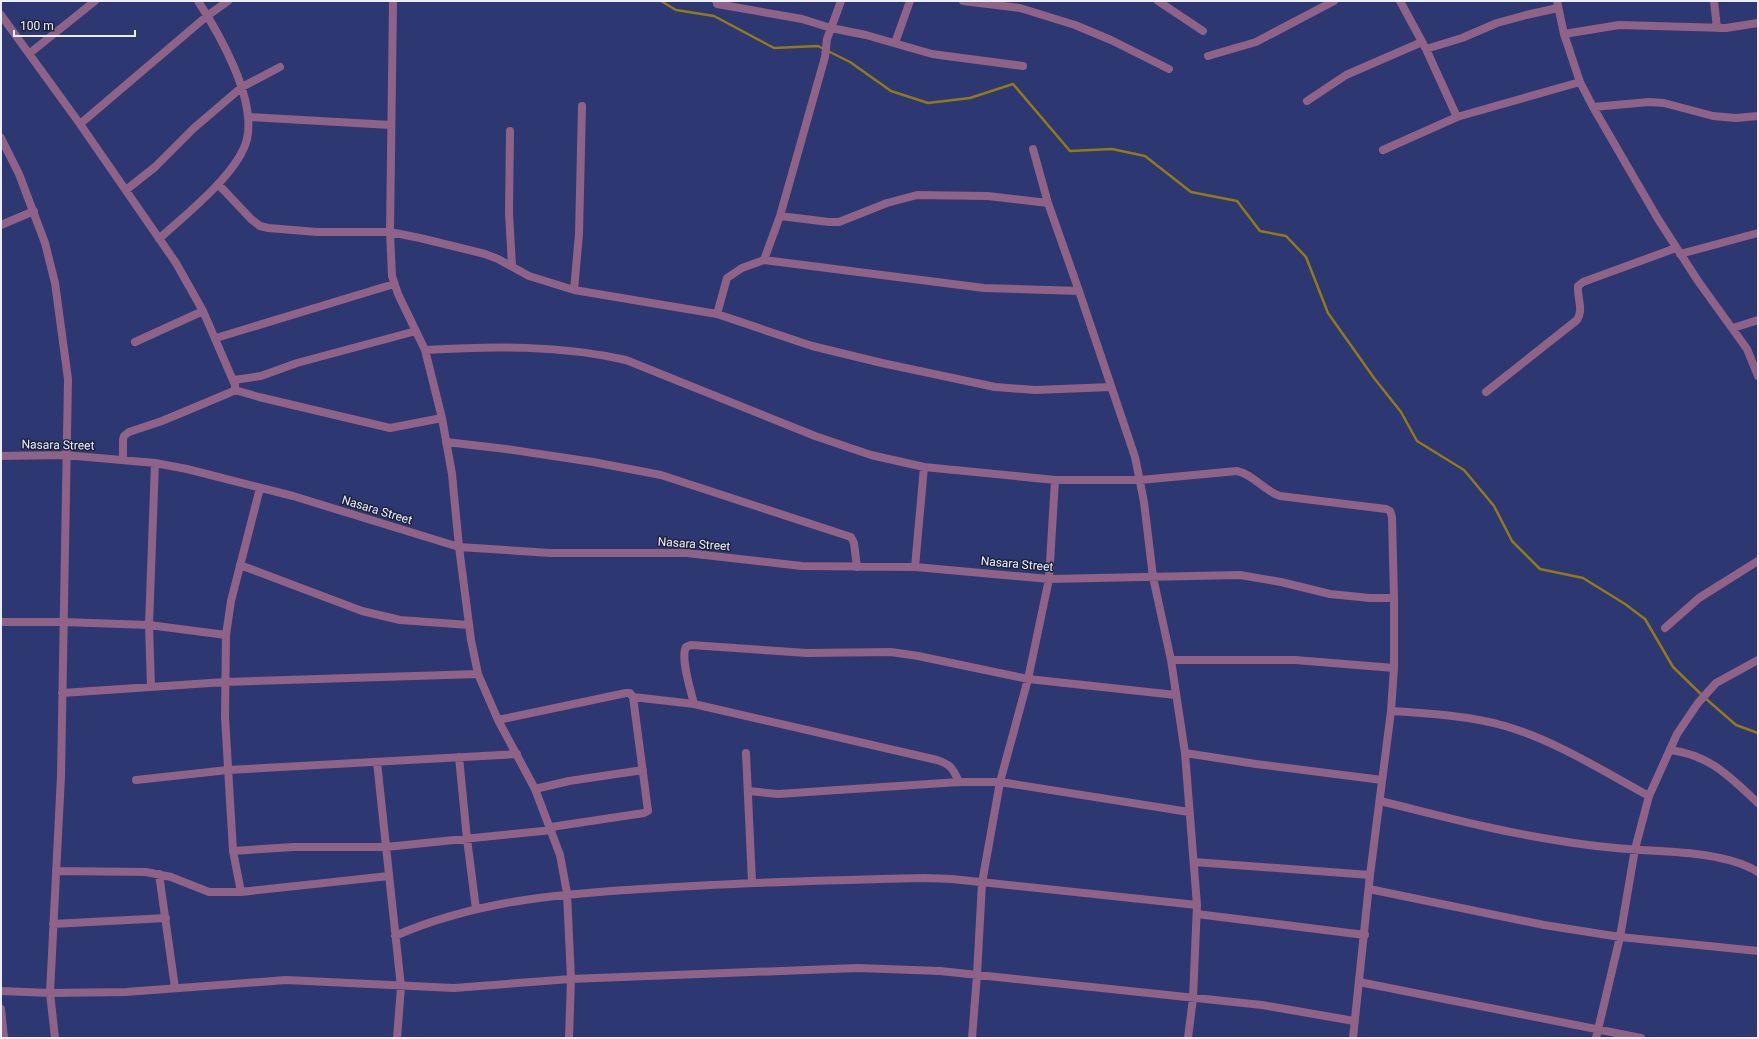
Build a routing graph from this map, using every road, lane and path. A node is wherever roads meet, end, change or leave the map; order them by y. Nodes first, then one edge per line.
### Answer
1 (95, 1) edge
2 (198, 1) edge
3 (228, 1) edge
4 (393, 1) edge
5 (716, 1) edge
6 (841, 1) edge
7 (910, 1) edge
8 (962, 1) edge
9 (1158, 1) edge
10 (1334, 1) edge
11 (1400, 1) edge
12 (1714, 1) edge
13 (1021, 5) edge
14 (1558, 5) edge
15 (1, 15) edge
16 (208, 16) junction
17 (1758, 23) edge
18 (831, 28) junction
19 (1717, 28) junction
20 (1203, 31) dead end
21 (1564, 34) junction
22 (895, 43) junction
23 (1424, 45) junction
24 (30, 53) junction
25 (1208, 56) dead end
26 (1023, 66) dead end
27 (280, 67) dead end
28 (1169, 70) dead end
29 (1580, 82) junction
30 (242, 87) junction
31 (1307, 101) dead end
32 (582, 106) dead end
33 (1593, 107) junction
34 (1758, 116) edge
35 (249, 117) junction
36 (1457, 117) junction
37 (80, 124) junction
38 (391, 125) junction
39 (510, 131) dead end
40 (1, 138) edge
41 (1033, 149) dead end
42 (1383, 150) dead end
43 (218, 184) junction
44 (126, 190) junction
45 (1048, 203) junction
46 (34, 211) junction
47 (780, 216) junction
48 (1, 225) edge
49 (390, 232) junction
50 (1758, 233) edge
51 (159, 239) junction
52 (1678, 251) junction
53 (764, 260) junction
54 (512, 266) junction
55 (394, 284) junction
56 (574, 290) junction
57 (1079, 291) junction
58 (203, 311) junction
59 (717, 314) junction
60 (1758, 320) edge
61 (1733, 328) junction
62 (416, 331) junction
63 (216, 338) junction
64 (135, 342) dead end
65 (425, 350) junction
66 (1758, 376) edge
67 (234, 380) junction
68 (1111, 387) junction
69 (235, 390) junction
70 (1486, 392) dead end
71 (442, 418) junction
72 (446, 442) junction
73 (66, 455) junction
74 (1, 456) edge
75 (123, 460) junction
76 (155, 463) junction
77 (924, 467) junction
78 (1055, 480) junction
79 (1140, 480) junction
80 (260, 488) junction
81 (459, 547) junction
82 (1758, 561) edge
83 (240, 565) junction
84 (857, 567) junction
85 (915, 567) junction
86 (1153, 577) junction
87 (1049, 579) junction
88 (1394, 598) junction
89 (1, 622) edge
90 (63, 622) junction
91 (149, 625) junction
92 (469, 625) junction
93 (1665, 628) dead end
94 (226, 635) junction
95 (1171, 660) junction
96 (1758, 660) edge
97 (1394, 668) junction
98 (478, 674) junction
99 (1028, 679) junction
100 (225, 682) junction
101 (151, 687) junction
102 (62, 693) junction
103 (1176, 695) junction
104 (633, 696) junction
105 (694, 704) junction
106 (1391, 711) junction
107 (498, 720) junction
108 (1670, 750) junction
109 (746, 753) dead end
110 (1185, 753) junction
111 (517, 754) junction
112 (459, 757) junction
113 (377, 762) junction
114 (228, 770) junction
115 (643, 770) junction
116 (136, 780) dead end
117 (1382, 780) junction
118 (959, 782) junction
119 (1000, 782) junction
120 (536, 789) junction
121 (748, 791) junction
122 (1649, 796) junction
123 (1380, 801) junction
124 (1758, 803) edge
125 (1189, 812) junction
126 (551, 829) junction
127 (467, 839) junction
128 (386, 847) junction
129 (1635, 850) junction
130 (233, 851) junction
131 (1194, 862) junction
132 (56, 871) junction
133 (1758, 872) edge
134 (159, 874) junction
135 (1370, 874) junction
136 (389, 876) junction
137 (752, 882) junction
138 (982, 883) junction
139 (1369, 889) junction
140 (241, 892) junction
141 (567, 893) junction
142 (1197, 905) junction
143 (476, 909) junction
144 (1197, 914) junction
145 (166, 918) junction
146 (53, 924) junction
147 (1365, 935) junction
148 (395, 936) junction
149 (1620, 937) junction
150 (1758, 951) edge
151 (978, 975) junction
152 (571, 979) junction
153 (1360, 982) junction
154 (401, 986) junction
155 (175, 988) junction
156 (1, 991) edge
157 (50, 993) junction
158 (1193, 998) junction
159 (1, 1009) edge
160 (1354, 1021) junction
161 (1597, 1034) edge
162 (4, 1038) edge
163 (55, 1038) edge
164 (397, 1038) edge
165 (569, 1038) edge
166 (972, 1038) edge
167 (1188, 1038) edge
168 (1353, 1038) edge
169 (1641, 1038) edge

1 - 24 street
2 - 16 street
3 - 16 street
4 - 38 street
5 - 18 street
6 - 18 street
7 - 22 street
8 - 13 street
9 - 20 street
10 - 25 street
11 - 23 street
12 - 19 street
13 - 28 street
14 - 21 street
14 - 23 street
15 - 24 street
16 - 30 street
16 - 37 street
17 - 19 street
18 - 22 street
18 - 47 street
19 - 21 street
21 - 29 street
22 - 26 street
23 - 31 street
23 - 36 street
24 - 37 street
27 - 30 street
29 - 33 street
29 - 36 street
30 - 35 street
30 - 44 street
32 - 56 street
33 - 34 street
33 - 52 street
35 - 38 street
35 - 43 street
36 - 42 street
37 - 44 street
38 - 49 street
39 - 54 street
40 - 46 street
41 - 45 street
43 - 49 street
43 - 51 street
44 - 51 street
45 - 47 street
45 - 57 street
46 - 48 street
46 - 73 street
47 - 53 street
49 - 54 street
49 - 55 street
50 - 52 street
51 - 58 street
52 - 61 street
52 - 70 street
53 - 57 street
53 - 59 street
54 - 56 street
55 - 62 street
55 - 63 street
56 - 59 street
57 - 68 street
58 - 63 street
58 - 64 street
59 - 68 street
60 - 61 street
61 - 66 street
62 - 65 street
62 - 67 street
63 - 67 street
65 - 71 street
65 - 77 street
67 - 69 street
68 - 79 street
69 - 71 street
69 - 75 street
71 - 72 street
72 - 81 street
72 - 84 street
73 - 74 street, Nasara Street
73 - 75 street, Nasara Street
73 - 90 street
75 - 76 street, Nasara Street
76 - 80 street, Nasara Street
76 - 91 street
77 - 78 street
77 - 85 street
78 - 79 street
78 - 87 street
79 - 86 street
79 - 88 street
80 - 81 street, Nasara Street
80 - 83 street
81 - 84 street, Nasara Street
81 - 92 street
82 - 93 street
83 - 92 street
83 - 94 street
84 - 85 street, Nasara Street
85 - 87 street, Nasara Street
86 - 87 street, Nasara Street
86 - 88 street, Nasara Street
86 - 95 street
87 - 99 street
88 - 97 street
89 - 90 street
90 - 91 street
90 - 102 street
91 - 94 street
91 - 101 street
92 - 98 street
94 - 100 street
95 - 97 street
95 - 103 street
96 - 108 street
97 - 106 street
98 - 100 street
98 - 107 street
99 - 103 street
99 - 105 street
99 - 119 street
100 - 101 street
100 - 114 street
101 - 102 street
102 - 132 street
103 - 110 street
104 - 105 street
104 - 107 street
104 - 115 street
105 - 118 street
106 - 117 street
106 - 122 street
107 - 111 street
108 - 122 street
108 - 124 street
109 - 121 street
110 - 117 street
110 - 125 street
111 - 112 street
111 - 120 street
112 - 113 street
112 - 127 street
113 - 114 street
113 - 128 street
114 - 116 street
114 - 130 street
115 - 120 street
115 - 126 street
117 - 123 street
118 - 119 street
118 - 121 street
119 - 125 street
119 - 138 street
120 - 126 street
121 - 137 street
122 - 129 street
123 - 129 street
123 - 135 street
125 - 131 street
126 - 127 street
126 - 141 street
127 - 128 street
127 - 143 street
128 - 130 street
128 - 136 street
129 - 133 street
129 - 149 street
130 - 140 street
131 - 135 street
131 - 142 street
132 - 134 street
132 - 146 street
134 - 140 street
134 - 145 street
135 - 139 street
136 - 140 street
136 - 148 street
137 - 138 street
137 - 141 street
138 - 142 street
138 - 151 street
139 - 147 street
139 - 149 street
141 - 143 street
141 - 152 street
142 - 144 street
143 - 148 street
144 - 147 street
144 - 158 street
145 - 146 street
145 - 155 street
146 - 157 street
147 - 153 street
148 - 154 street
149 - 150 street
149 - 161 street
151 - 152 street
151 - 158 street
151 - 166 street
152 - 154 street
152 - 165 street
153 - 160 street
153 - 161 street
154 - 155 street
154 - 164 street
155 - 157 street
156 - 157 street
157 - 163 street
158 - 160 street
158 - 167 street
159 - 162 street
160 - 168 street
161 - 169 street

